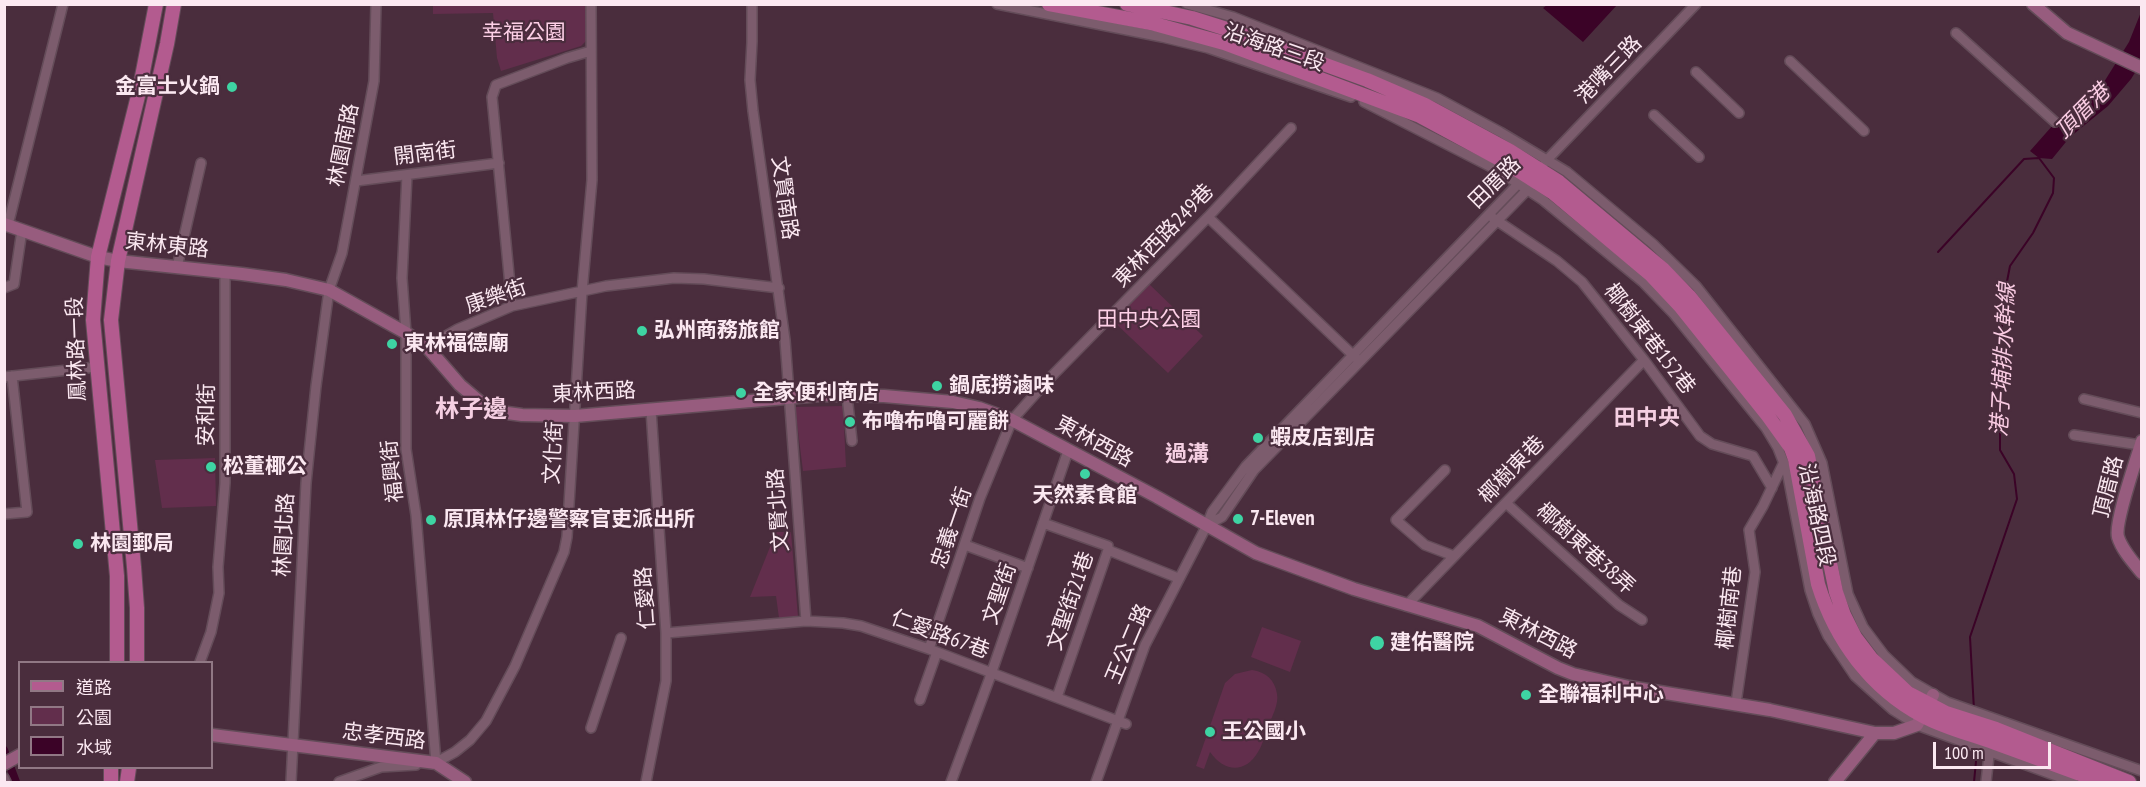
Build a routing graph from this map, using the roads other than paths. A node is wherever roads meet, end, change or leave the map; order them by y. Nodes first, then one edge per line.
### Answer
1 (63, 4) edge
2 (156, 4) edge
3 (174, 4) edge
4 (376, 4) edge
5 (591, 4) edge
6 (752, 4) edge
7 (997, 4) edge
8 (1049, 4) edge
9 (1127, 4) edge
10 (1187, 4) edge
11 (1696, 4) edge
12 (2033, 4) edge
13 (1153, 7) edge
14 (1219, 20) junction
15 (1163, 32) junction
16 (1956, 33) dead end
17 (1212, 45) junction
18 (591, 51) junction
19 (1790, 61) dead end
20 (2141, 68) edge
21 (1696, 72) dead end
22 (1738, 113) dead end
23 (1654, 115) dead end
24 (2055, 123) dead end
25 (1291, 128) dead end
26 (1864, 131) dead end
27 (1699, 157) dead end
28 (201, 163) dead end
29 (499, 164) junction
30 (406, 175) junction
31 (1533, 176) junction
32 (356, 181) junction
33 (1488, 215) junction
34 (1208, 217) junction
35 (1497, 221) junction
36 (6, 225) edge
37 (22, 230) junction
38 (98, 257) junction
39 (118, 261) junction
40 (177, 267) junction
41 (225, 272) junction
42 (4, 288) edge
43 (779, 288) junction
44 (329, 290) junction
45 (582, 292) junction
46 (512, 306) junction
47 (406, 333) junction
48 (427, 347) junction
49 (1356, 358) junction
50 (1644, 360) junction
51 (96, 367) junction
52 (8, 376) edge
53 (847, 396) junction
54 (788, 397) junction
55 (2084, 399) dead end
56 (651, 410) junction
57 (2142, 413) edge
58 (574, 416) junction
59 (1012, 420) junction
60 (1805, 424) junction
61 (2074, 435) dead end
62 (852, 441) dead end
63 (1795, 443) junction
64 (2141, 443) edge
65 (1068, 451) junction
66 (1784, 463) junction
67 (1445, 470) dead end
68 (1772, 488) junction
69 (1506, 503) junction
70 (4, 514) edge
71 (1043, 523) junction
72 (1207, 525) junction
73 (1830, 535) junction
74 (965, 545) junction
75 (1108, 550) junction
76 (1454, 556) junction
77 (1028, 568) junction
78 (2142, 573) edge
79 (1178, 578) junction
80 (1406, 606) junction
81 (1642, 620) dead end
82 (806, 621) junction
83 (666, 633) junction
84 (621, 638) dead end
85 (933, 650) junction
86 (117, 661) edge
87 (137, 661) edge
88 (201, 661) edge
89 (992, 672) junction
90 (1057, 697) junction
91 (920, 700) dead end
92 (1736, 703) junction
93 (1925, 710) junction
94 (1122, 722) junction
95 (591, 728) dead end
96 (1981, 731) junction
97 (1875, 733) junction
98 (213, 735) edge
99 (292, 744) junction
100 (436, 764) junction
101 (2142, 771) edge
102 (4, 778) edge
103 (6, 783) edge
104 (291, 783) edge
105 (339, 783) edge
106 (465, 783) edge
107 (646, 783) edge
108 (951, 783) edge
109 (1096, 783) edge
110 (1835, 783) edge
111 (1986, 783) edge
112 (2073, 783) edge
113 (2102, 783) edge
114 (2129, 783) edge

1 - 36 street
2 - 38 main road, 鳳林路一段
3 - 39 main road, 鳳林路一段
4 - 32 street, 林園南路
5 - 18 street, 文化街
6 - 43 street, 文賢南路
7 - 15 street, 沿海路三段
8 - 15 main road, 沿海路三段
9 - 13 main road, 沿海路三段
10 - 14 street, 沿海路三段
11 - 31 street, 港嘴三路
12 - 20 street
13 - 14 main road, 沿海路三段
14 - 17 street
14 - 31 main road, 沿海路三段
15 - 17 main road, 沿海路三段
16 - 24 street
17 - 31 main road, 沿海路三段
18 - 29 street
18 - 45 street, 文化街
19 - 26 street
21 - 22 street
23 - 27 street
25 - 34 street, 東林西路249巷
28 - 40 street
29 - 30 street, 開南街
29 - 46 street
30 - 32 street, 開南街
30 - 47 street, 福興街
31 - 33 street, 田厝路
31 - 35 street, 田厝路
31 - 60 street, 沿海路四段
31 - 63 main road, 沿海路四段
31 - 66 street, 沿海路四段
32 - 44 street, 林園南路
33 - 35 street, 椰樹東巷152巷
33 - 49 street, 田厝路
34 - 49 street
34 - 59 street, 東林西路249巷
35 - 49 street, 田厝路
35 - 50 street, 椰樹東巷152巷
36 - 37 street, 東林東路
37 - 38 street, 東林東路
37 - 42 street
38 - 39 street, 東林東路
38 - 51 main road, 鳳林路一段
39 - 40 street, 東林東路
39 - 87 main road, 鳳林路一段
40 - 41 street, 東林東路
41 - 44 street, 東林東路
41 - 88 street, 安和街
43 - 45 street, 康樂街
43 - 54 street, 文賢南路
44 - 47 street, 東林西路
44 - 99 street, 林園北路
45 - 46 street, 康樂街
45 - 58 street, 文化街
46 - 48 street, 康樂街
47 - 48 street, 東林西路
47 - 100 street, 福興街
48 - 58 street, 東林西路
49 - 72 street, 田厝路
50 - 68 street, 椰樹東巷152巷
50 - 69 street, 椰樹東巷
51 - 52 street
51 - 86 main road, 鳳林路一段
52 - 70 street
53 - 54 street, 東林西路
53 - 59 street, 東林西路
53 - 62 street
54 - 56 street, 東林西路
54 - 82 street, 文賢北路
55 - 57 street
56 - 58 street, 東林西路
56 - 83 street, 仁愛路
58 - 100 street, 文化街
59 - 65 street, 東林西路
59 - 74 street, 忠義一街
60 - 63 street, 椰樹南巷
60 - 73 street, 沿海路四段
61 - 64 street
63 - 66 street, 椰樹南巷
63 - 73 main road, 沿海路四段
63 - 93 main road, 沿海路四段
64 - 78 street, 頂厝路
65 - 71 street, 文聖街
65 - 72 street, 東林西路
66 - 68 street, 椰樹南巷
66 - 93 street, 沿海路四段
67 - 76 street
68 - 92 street, 椰樹南巷
69 - 76 street, 椰樹東巷
69 - 81 street, 椰樹東巷38弄
71 - 75 street, 文聖街21巷
71 - 77 street, 文聖街
72 - 79 street, 王公二路
72 - 80 street, 東林西路
73 - 93 main road, 沿海路四段
74 - 77 street
74 - 85 street, 忠義一街
75 - 79 street
75 - 90 street, 文聖街21巷
76 - 80 street, 椰樹東巷
77 - 89 street, 文聖街
79 - 94 street, 王公二路
80 - 92 street, 東林西路
82 - 83 street, 仁愛路67巷
82 - 85 street, 仁愛路67巷
83 - 107 street, 仁愛路
84 - 95 street
85 - 89 street, 仁愛路67巷
85 - 91 street, 忠義一街
89 - 90 street, 仁愛路67巷
89 - 108 street, 文聖街
90 - 94 street, 仁愛路67巷
92 - 97 street, 東林西路
93 - 96 main road
93 - 96 street, 沿海路四段
93 - 97 street, 東林西路
94 - 109 street, 王公二路
96 - 101 street, 沿海路四段
96 - 111 street
96 - 112 street, 沿海路四段
96 - 113 main road, 沿海路四段
96 - 114 main road, 沿海路四段
97 - 110 street
98 - 99 street, 忠孝西路
99 - 100 street, 忠孝西路
99 - 104 street, 林園北路
100 - 105 street
100 - 106 street, 忠孝西路
102 - 103 street

